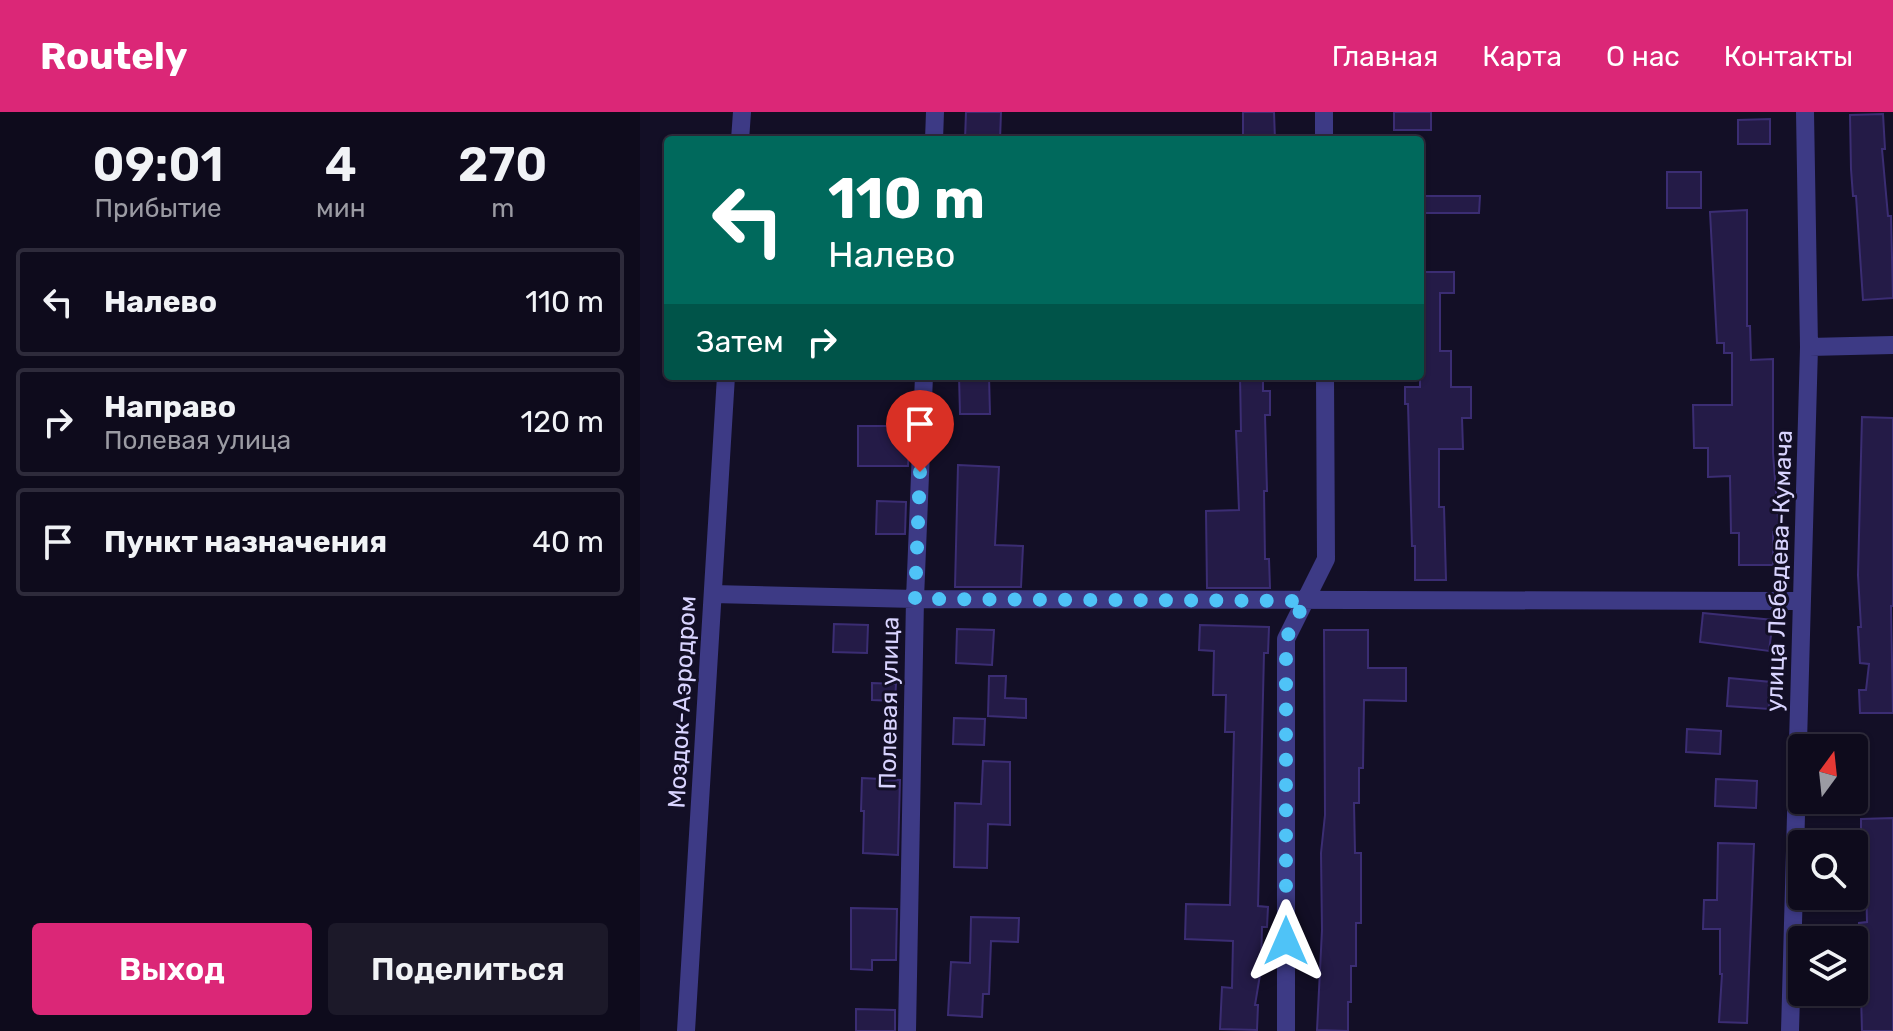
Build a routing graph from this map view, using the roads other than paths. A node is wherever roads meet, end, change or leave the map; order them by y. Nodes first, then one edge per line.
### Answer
1 (742, 112) edge
2 (935, 112) edge
3 (1324, 112) edge
4 (1805, 112) edge
5 (740, 136) edge
6 (934, 136) edge
7 (1324, 136) edge
8 (1893, 345) edge
9 (1809, 347) junction
10 (726, 380) edge
11 (924, 380) edge
12 (1325, 380) edge
13 (713, 594) junction
14 (915, 599) junction
15 (1305, 601) junction
16 (1802, 601) junction
17 (686, 1031) edge
18 (907, 1031) edge
19 (1286, 1031) edge
20 (1790, 1031) edge

1 - 5 street
2 - 6 street
3 - 7 street
4 - 9 street, улица Лебедева-Кумача
8 - 9 street
9 - 16 street, улица Лебедева-Кумача
10 - 13 street, Моздок-Аэродром
11 - 14 street, Полевая улица
12 - 15 street
13 - 14 street
13 - 17 street, Моздок-Аэродром
14 - 15 street
14 - 18 street, Полевая улица
15 - 16 street
15 - 19 street
16 - 20 street, улица Лебедева-Кумача

